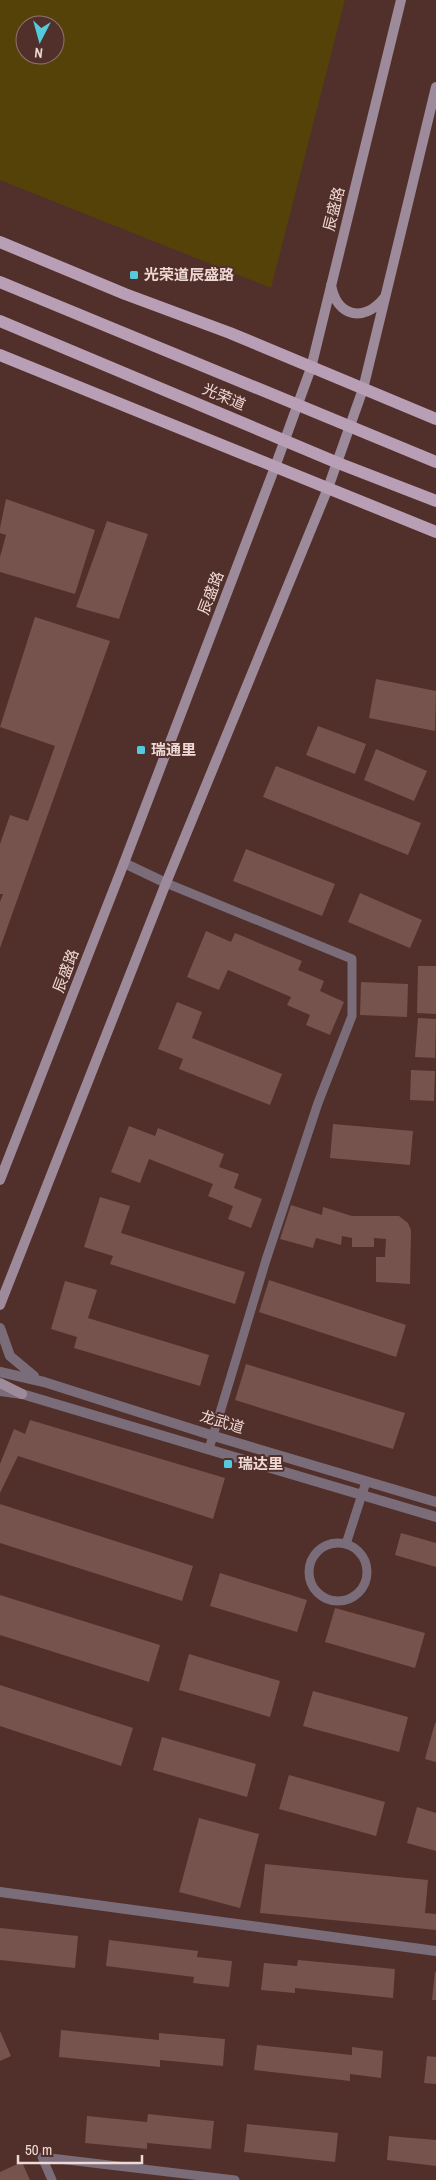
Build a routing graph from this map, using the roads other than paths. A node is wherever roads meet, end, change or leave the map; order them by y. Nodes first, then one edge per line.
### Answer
1 (401, 0) edge
2 (436, 87) edge
3 (0, 242) edge
4 (0, 282) edge
5 (330, 285) junction
6 (385, 297) junction
7 (0, 321) edge
8 (0, 355) edge
9 (311, 368) junction
10 (363, 389) junction
11 (436, 419) edge
12 (436, 462) edge
13 (275, 467) junction
14 (328, 488) junction
15 (436, 501) edge
16 (436, 532) edge
17 (124, 863) junction
18 (166, 883) junction
19 (0, 1180) edge
20 (0, 1305) edge
21 (0, 1328) edge
22 (0, 1372) edge
23 (44, 1382) junction
24 (0, 1383) edge
25 (0, 1391) edge
26 (22, 1394) junction
27 (214, 1436) junction
28 (209, 1449) junction
29 (366, 1482) junction
30 (361, 1496) junction
31 (436, 1502) edge
32 (436, 1517) edge
33 (346, 1544) junction
34 (0, 1892) edge
35 (436, 1951) edge
36 (52, 2180) edge
37 (235, 2180) edge

1 - 5 main road, 辰盛路
2 - 6 main road
3 - 9 main road
4 - 12 main road, 光荣道, bridge
5 - 6 main road
5 - 9 main road, 辰盛路
6 - 10 main road
7 - 15 main road, 光荣道, bridge
8 - 13 main road
9 - 10 main road
9 - 13 main road, 辰盛路
10 - 11 main road
10 - 14 main road
13 - 14 main road
13 - 17 main road, 辰盛路
14 - 16 main road
14 - 18 main road
17 - 18 street
17 - 19 main road, 辰盛路
18 - 20 main road
18 - 27 lane
21 - 23 street
22 - 23 street, 龙武道
23 - 27 street, 龙武道
24 - 26 main road
25 - 26 street
26 - 28 street
27 - 28 lane
27 - 29 street, 龙武道
28 - 30 street
29 - 30 lane
29 - 31 street, 龙武道
30 - 32 street
30 - 33 lane
33 - 33 lane
34 - 35 street
36 - 37 lane

